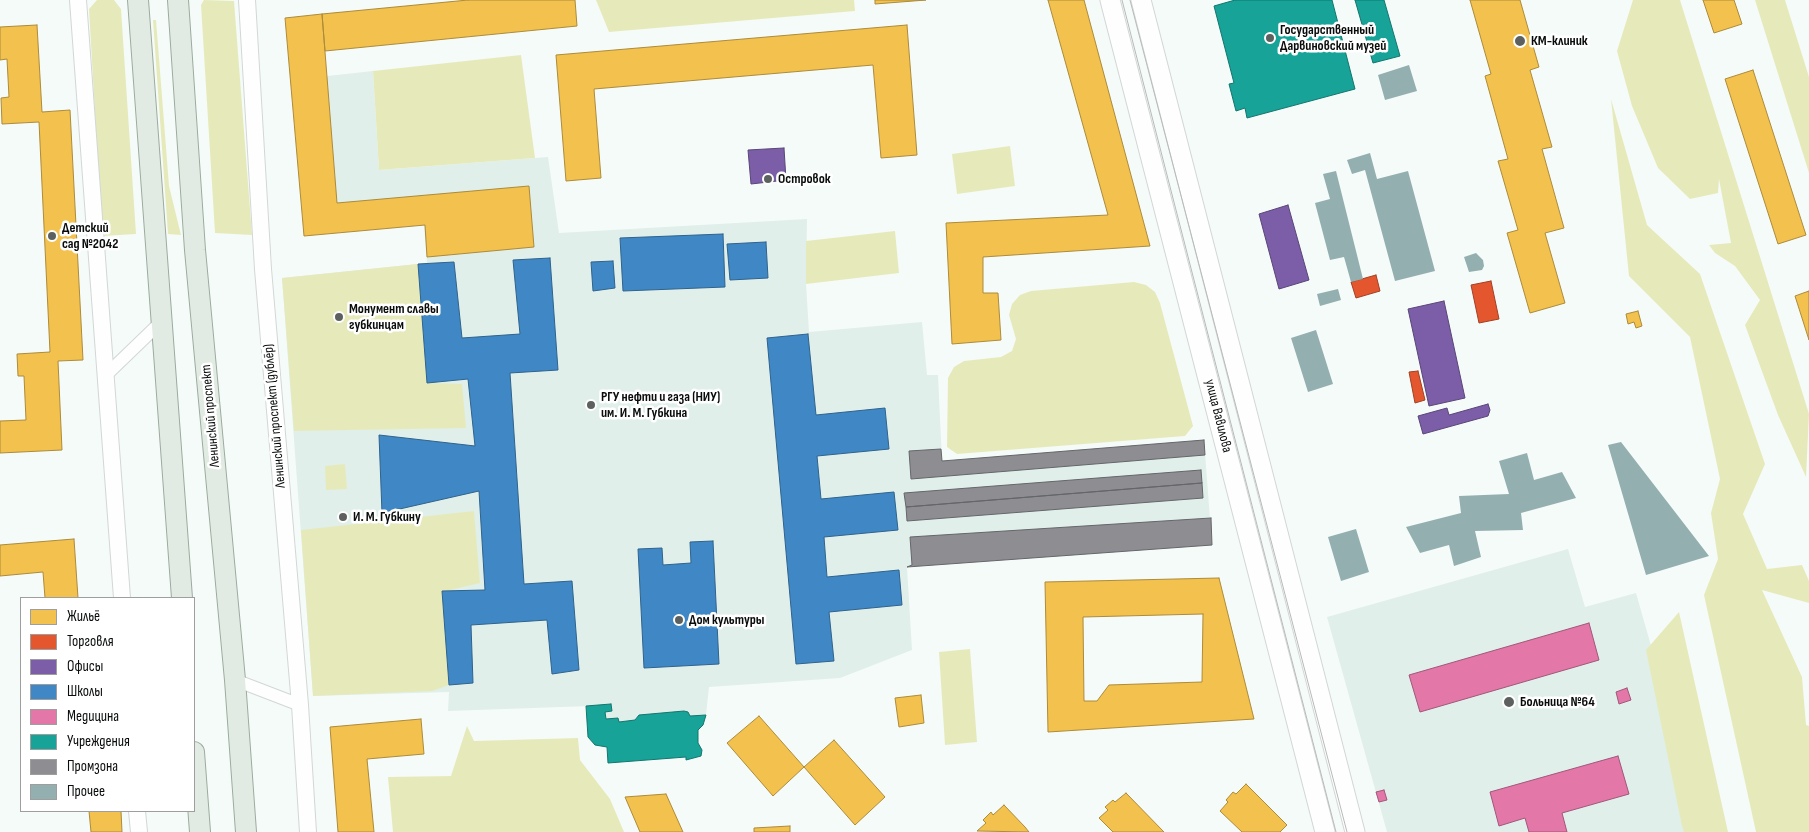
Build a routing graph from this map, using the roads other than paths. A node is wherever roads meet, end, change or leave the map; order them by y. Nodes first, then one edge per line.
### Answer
1 (78, 0) edge
2 (138, 0) edge
3 (178, 0) edge
4 (247, 0) edge
5 (1110, 0) edge
6 (1141, 0) edge
7 (161, 322) junction
8 (105, 376) junction
9 (122, 597) edge
10 (182, 597) edge
11 (235, 680) junction
12 (300, 704) junction
13 (195, 765) edge
14 (137, 812) edge
15 (139, 832) edge
16 (200, 832) edge
17 (246, 832) edge
18 (308, 832) edge
19 (1325, 832) edge
20 (1356, 832) edge

1 - 8 street
2 - 7 main road
3 - 11 main road, Ленинский проспект
4 - 12 street, Ленинский проспект (дублёр)
5 - 19 main road, улица Вавилова
6 - 20 main road, улица Вавилова
7 - 8 street
7 - 10 main road
8 - 9 street
11 - 12 street
11 - 17 main road, Ленинский проспект
12 - 18 street, Ленинский проспект (дублёр)
13 - 16 main road
14 - 15 street

